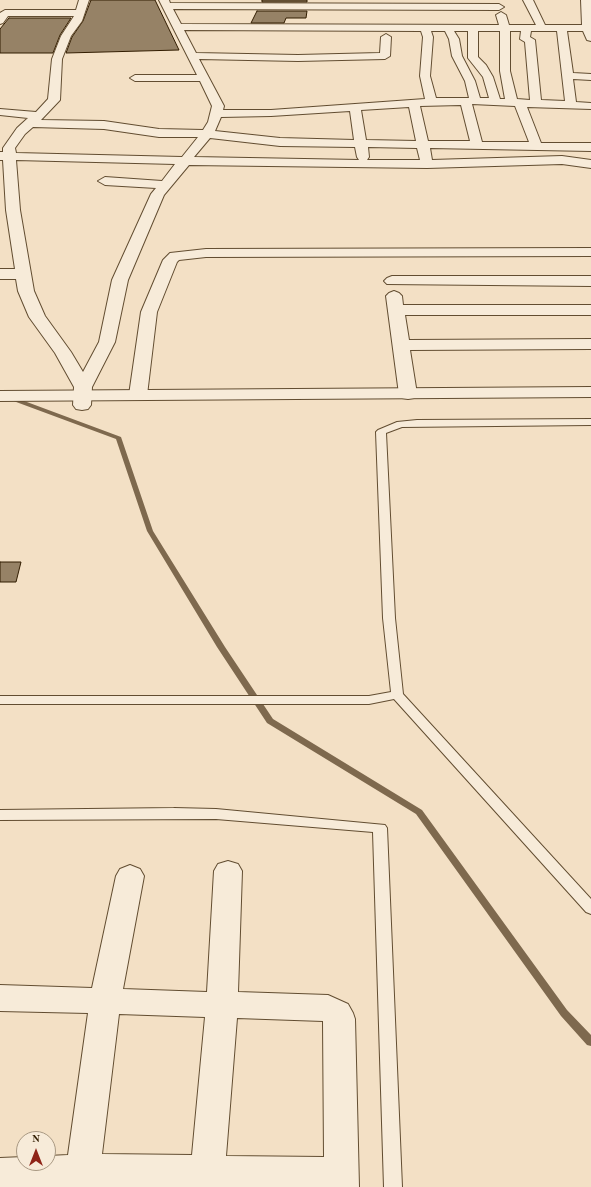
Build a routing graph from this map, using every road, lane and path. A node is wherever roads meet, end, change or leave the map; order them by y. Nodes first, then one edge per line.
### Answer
1 (528, 0) edge
2 (166, 3) edge
3 (498, 3) edge
4 (588, 4) edge
5 (81, 6) edge
6 (211, 6) junction
7 (277, 6) junction
8 (402, 6) junction
9 (464, 7) junction
10 (2, 15) edge
11 (345, 17) junction
12 (282, 25) junction
13 (413, 28) junction
14 (448, 28) junction
15 (476, 28) junction
16 (505, 28) junction
17 (526, 28) junction
18 (542, 28) junction
19 (562, 28) junction
20 (589, 28) edge
21 (321, 32) junction
22 (427, 32) junction
23 (591, 38) edge
24 (198, 40) dead end
25 (184, 41) junction
26 (384, 42) junction
27 (355, 51) dead end
28 (319, 54) junction
29 (568, 76) junction
30 (591, 77) edge
31 (136, 78) dead end
32 (203, 78) junction
33 (431, 102) junction
34 (470, 102) junction
35 (495, 102) junction
36 (414, 103) junction
37 (516, 103) junction
38 (536, 104) junction
39 (355, 107) junction
40 (586, 111) edge
41 (0, 112) edge
42 (216, 114) junction
43 (34, 120) junction
44 (102, 120) junction
45 (207, 134) junction
46 (0, 137) edge
47 (16, 138) junction
48 (360, 143) junction
49 (422, 144) junction
50 (477, 145) junction
51 (536, 146) junction
52 (591, 147) edge
53 (5, 156) edge
54 (78, 158) junction
55 (186, 162) junction
56 (364, 163) junction
57 (427, 164) junction
58 (591, 164) edge
59 (105, 181) dead end
60 (166, 185) junction
61 (591, 252) edge
62 (388, 253) junction
63 (0, 274) edge
64 (22, 274) junction
65 (392, 281) junction
66 (591, 281) edge
67 (396, 310) junction
68 (591, 310) edge
69 (544, 327) junction
70 (591, 344) edge
71 (401, 345) junction
72 (591, 392) edge
73 (408, 394) junction
74 (138, 395) junction
75 (78, 398) junction
76 (1, 401) edge
77 (591, 402) edge
78 (591, 422) edge
79 (397, 695) junction
80 (0, 700) edge
81 (0, 815) edge
82 (228, 871) dead end
83 (130, 876) dead end
84 (591, 908) edge
85 (0, 1000) edge
86 (105, 1001) junction
87 (222, 1005) junction
88 (208, 1172) junction
89 (0, 1174) edge
90 (82, 1179) edge
91 (342, 1180) edge
92 (393, 1187) edge

1 - 18 street
2 - 6 street
2 - 25 street
3 - 9 street
3 - 16 street
4 - 20 street
5 - 10 street
5 - 43 street
6 - 7 street
6 - 12 street
7 - 11 street
7 - 12 street
8 - 9 street
8 - 11 street
8 - 13 street
9 - 15 street
11 - 13 street
11 - 21 street
12 - 21 street
12 - 25 street
13 - 22 street
14 - 15 street
14 - 22 street
14 - 34 street
15 - 16 street
15 - 35 street
16 - 17 street
16 - 37 street
17 - 18 street
17 - 38 street
18 - 19 street
19 - 20 street
19 - 29 street
20 - 23 street
21 - 25 street
21 - 26 street
22 - 26 street
22 - 33 street
24 - 25 street
25 - 28 street
25 - 32 street
26 - 28 street
27 - 28 street
29 - 30 street
29 - 40 street
31 - 32 street
32 - 42 street
33 - 34 street
33 - 36 street
34 - 35 street
34 - 50 street
35 - 37 street
36 - 39 street
36 - 49 street
37 - 38 street
37 - 51 street
38 - 40 street
39 - 42 street
39 - 48 street
41 - 43 street
42 - 45 street
43 - 44 street
43 - 47 street
44 - 45 street
44 - 54 street
45 - 48 street
45 - 55 street
46 - 47 street
47 - 53 street
48 - 49 street
48 - 56 street
49 - 50 street
49 - 57 street
50 - 51 street
51 - 52 street
53 - 54 street
53 - 64 street
54 - 55 street
55 - 56 street
55 - 60 street
56 - 57 street
57 - 58 street
59 - 60 street
60 - 75 street
61 - 62 street
62 - 65 street
62 - 74 street
63 - 64 street
64 - 75 street
65 - 66 street
65 - 67 street
67 - 69 street
67 - 71 street
68 - 69 street
69 - 70 street
69 - 71 street
71 - 73 street
72 - 73 street
73 - 74 street
74 - 75 street
75 - 76 street
75 - 77 street
78 - 79 lane
79 - 80 lane
79 - 84 lane
81 - 92 lane
82 - 87 street
83 - 86 street
85 - 86 street
86 - 87 street
86 - 90 street
87 - 88 street
87 - 91 street
88 - 90 street
88 - 91 street
89 - 90 street

